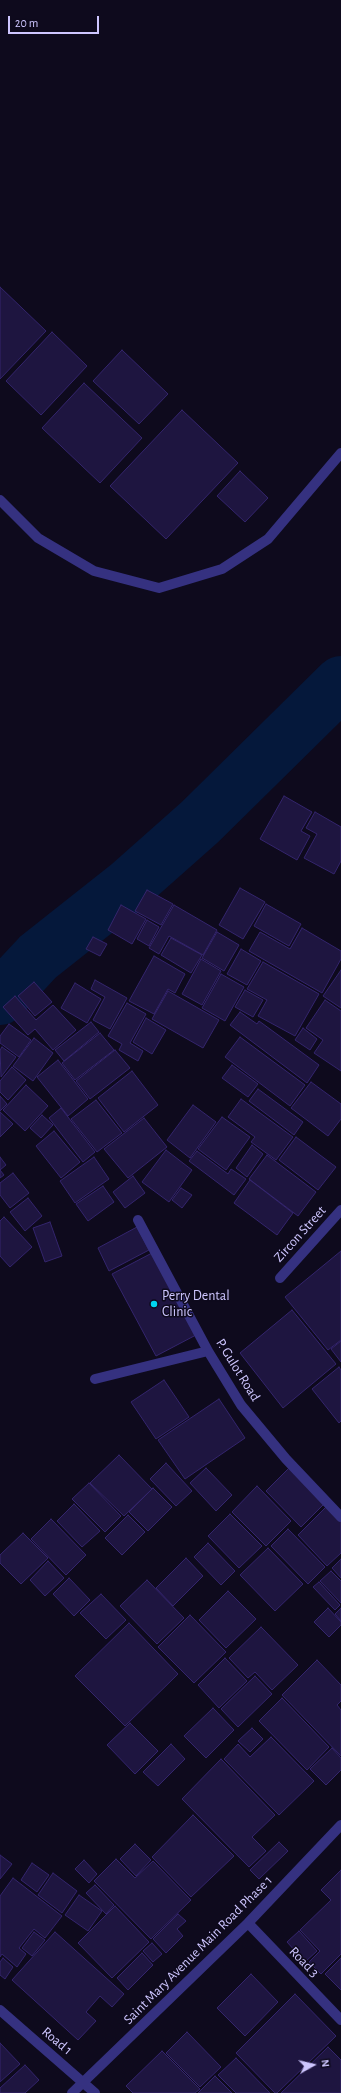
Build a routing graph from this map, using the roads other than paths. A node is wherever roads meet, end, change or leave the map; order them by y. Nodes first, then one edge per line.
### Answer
1 (341, 453) edge
2 (0, 500) edge
3 (341, 1210) edge
4 (138, 1220) dead end
5 (280, 1278) dead end
6 (208, 1351) junction
7 (95, 1380) dead end
8 (341, 1517) edge
9 (341, 1825) edge
10 (248, 1923) junction
11 (0, 2010) edge
12 (341, 2020) edge
13 (84, 2082) junction
14 (72, 2093) edge
15 (95, 2093) edge

1 - 2 street
3 - 5 street, Zircon Street
4 - 6 street, P. Gulot Road
6 - 7 street
6 - 8 street, P. Gulot Road
9 - 10 street, Saint Mary Avenue Main Road Phase 1
10 - 12 street, Road 3
10 - 13 street, Saint Mary Avenue Main Road Phase 1
11 - 13 street, Road 1
13 - 14 street, Saint Mary Avenue Main Road Phase 1
13 - 15 street, Road 1

